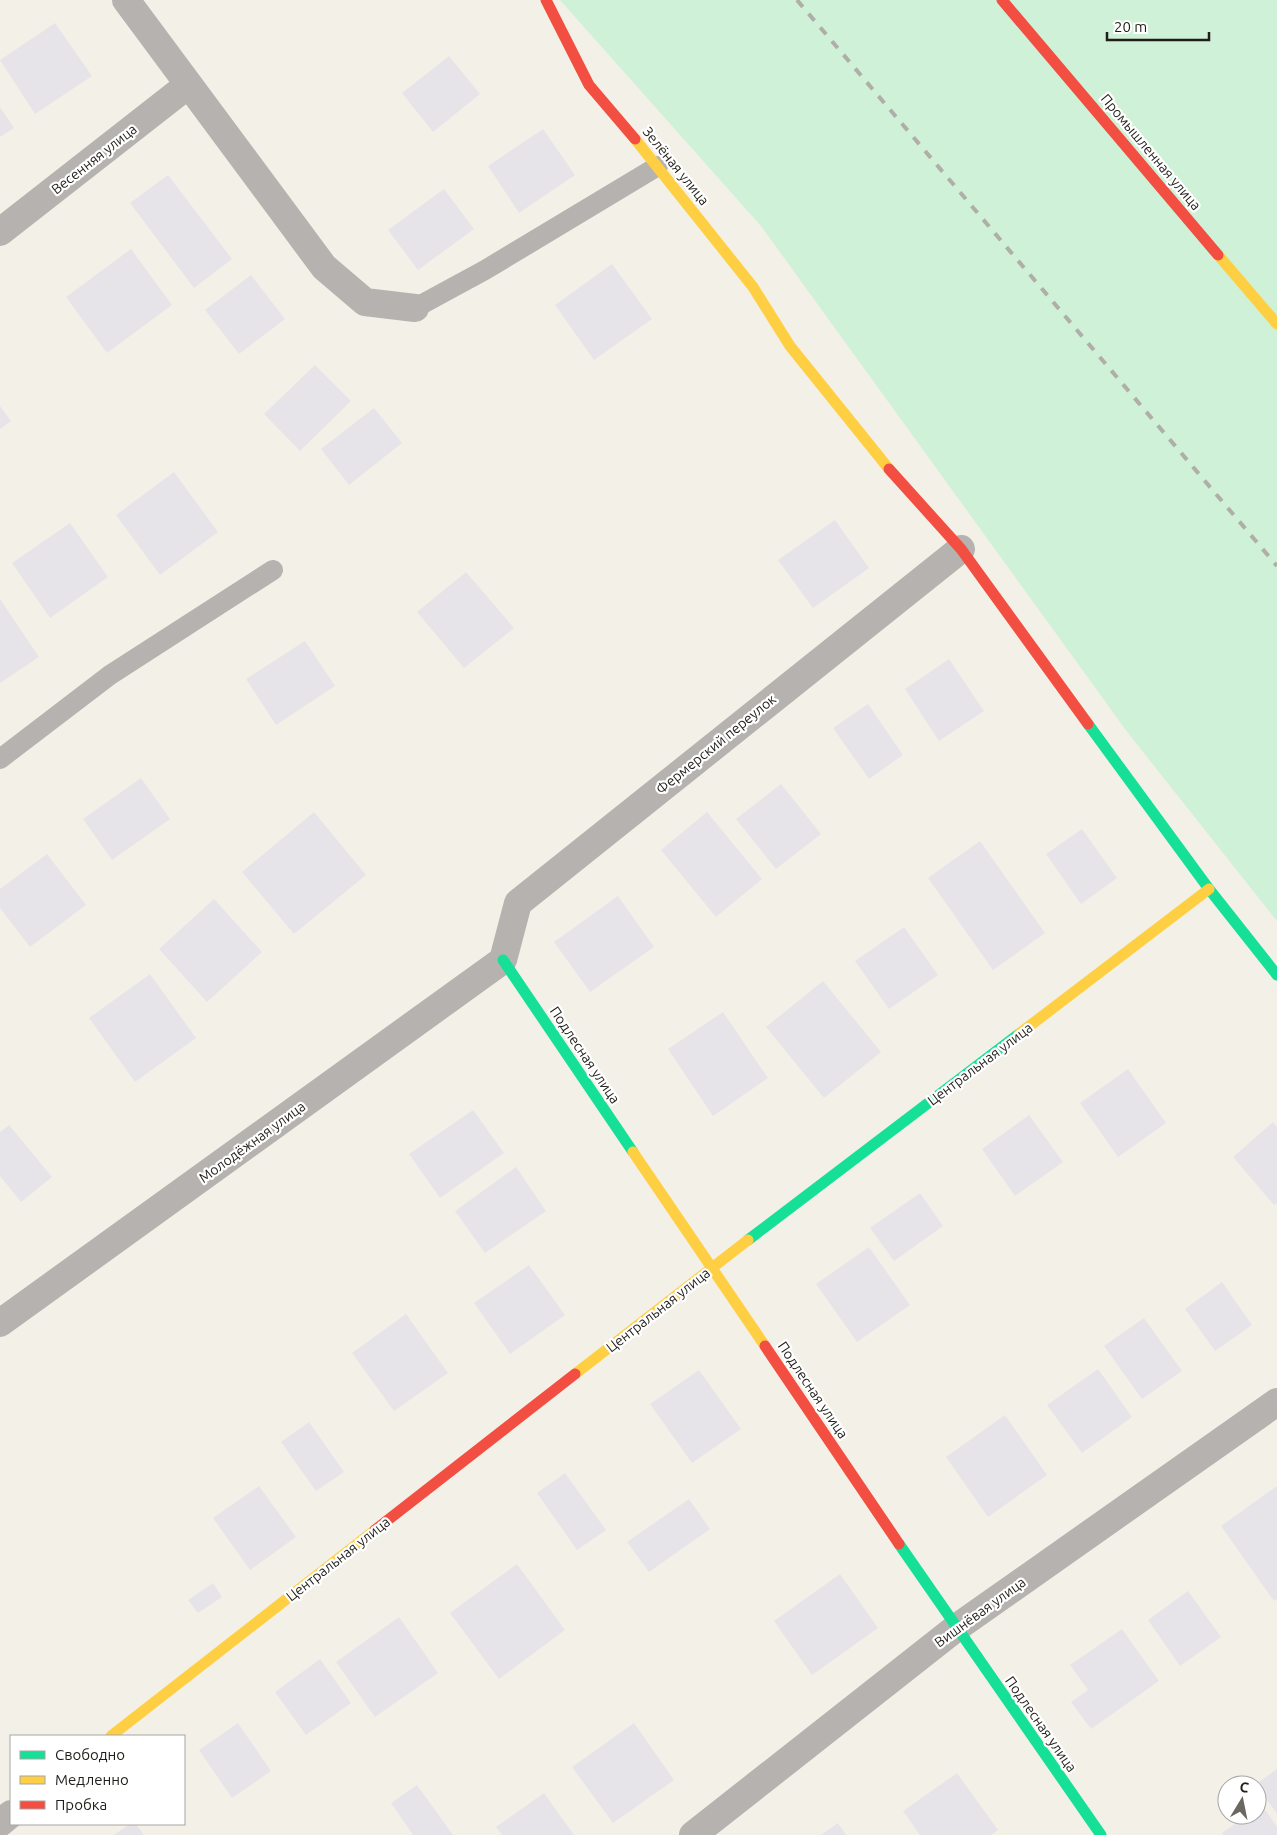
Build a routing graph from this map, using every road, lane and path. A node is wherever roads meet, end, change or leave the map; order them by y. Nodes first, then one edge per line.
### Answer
1 (126, 0) edge
2 (546, 0) edge
3 (1002, 0) edge
4 (188, 85) junction
5 (658, 166) junction
6 (0, 232) edge
7 (415, 308) joint
8 (1277, 324) edge
9 (962, 549) junction
10 (273, 570) dead end
11 (0, 759) edge
12 (1209, 889) junction
13 (503, 960) junction
14 (1277, 974) edge
15 (711, 1268) junction
16 (0, 1323) edge
17 (1277, 1402) edge
18 (956, 1628) junction
19 (112, 1735) edge
20 (10, 1815) edge
21 (0, 1823) edge
22 (693, 1835) edge
23 (1101, 1835) edge

1 - 4 street
2 - 5 street, Зелёная улица
3 - 8 street, Промышленная улица
4 - 6 street, Весенняя улица
4 - 7 street
5 - 7 lane
5 - 9 street, Зелёная улица
9 - 12 street, Зелёная улица
9 - 13 street, Фермерский переулок
10 - 11 lane
12 - 14 street, Зелёная улица
12 - 15 street, Центральная улица
13 - 15 street, Подлесная улица
13 - 16 street, Молодёжная улица
15 - 18 street, Подлесная улица
15 - 19 street, Центральная улица
17 - 18 street, Вишнёвая улица
18 - 22 street, Вишнёвая улица
18 - 23 street, Подлесная улица
20 - 21 street

